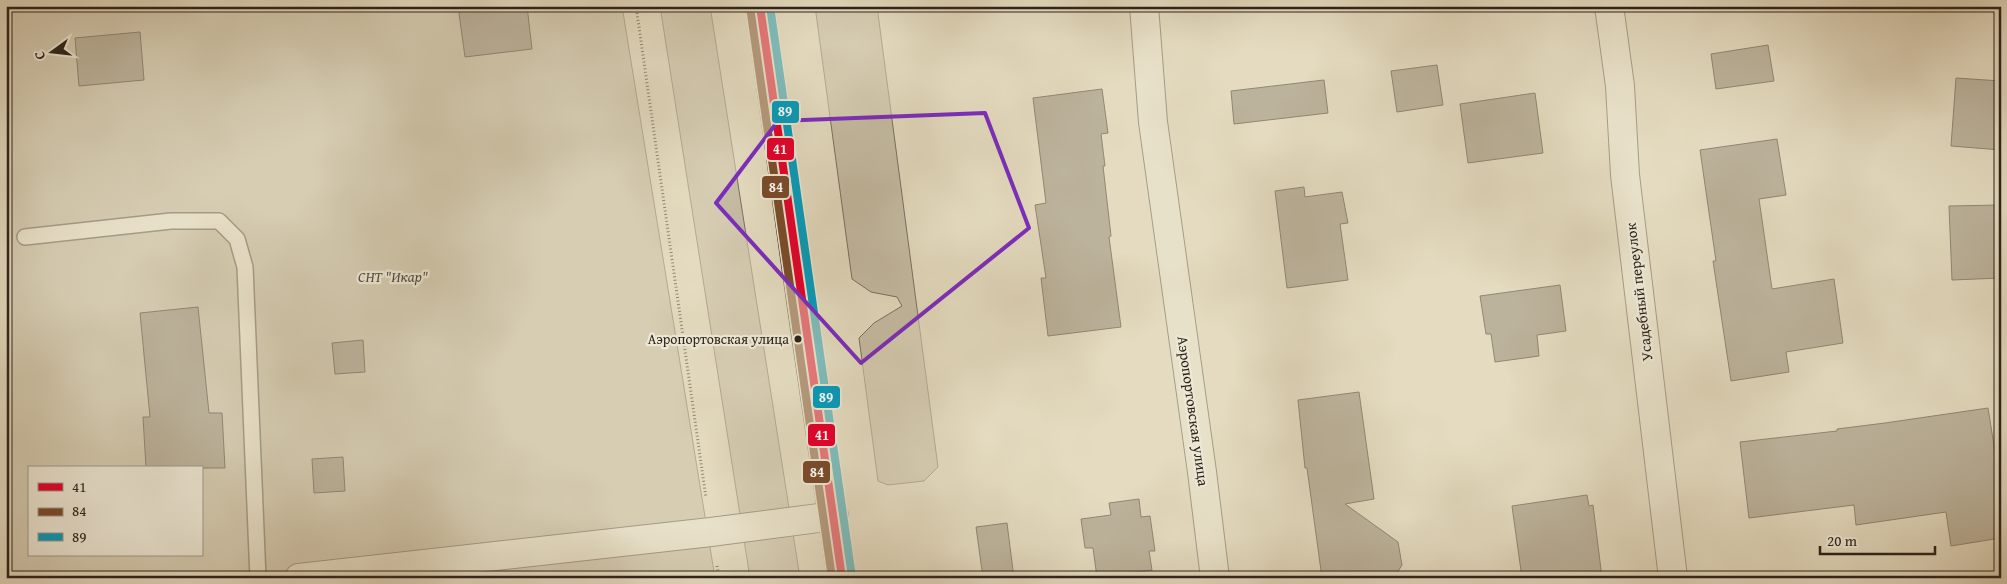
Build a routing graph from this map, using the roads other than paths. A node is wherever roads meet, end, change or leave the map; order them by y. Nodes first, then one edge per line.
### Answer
1 (760, 6) edge
2 (1144, 6) edge
3 (1609, 6) edge
4 (25, 237) dead end
5 (834, 516) junction
6 (258, 578) edge
7 (299, 578) edge
8 (842, 578) edge
9 (1214, 578) edge
10 (1673, 578) edge

1 - 5 street
2 - 9 street, Аэропортовская улица
3 - 10 street, Усадебный переулок
4 - 6 lane
5 - 7 street
5 - 8 street

